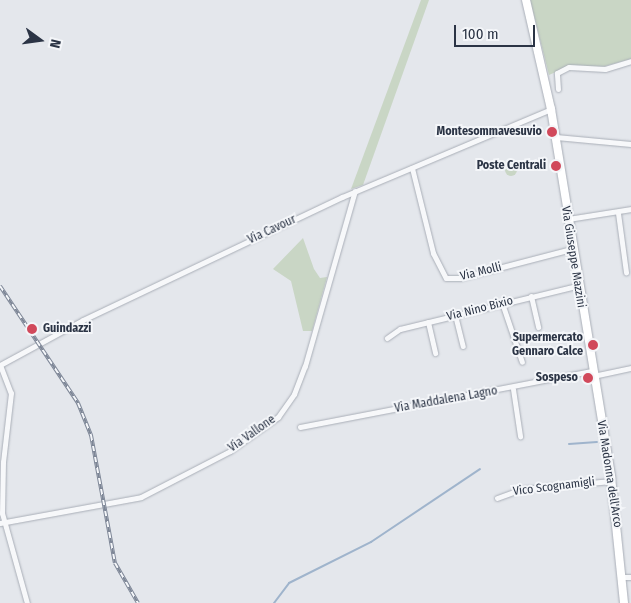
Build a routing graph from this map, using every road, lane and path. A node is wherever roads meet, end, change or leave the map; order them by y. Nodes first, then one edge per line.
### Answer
1 (526, 0) edge
2 (631, 61) edge
3 (558, 89) dead end
4 (551, 109) junction
5 (556, 137) junction
6 (631, 144) edge
7 (412, 168) junction
8 (355, 191) junction
9 (631, 209) edge
10 (618, 213) junction
11 (567, 219) junction
12 (571, 249) junction
13 (626, 272) dead end
14 (577, 286) junction
15 (531, 296) junction
16 (502, 303) junction
17 (455, 315) junction
18 (428, 322) junction
19 (538, 327) dead end
20 (387, 338) dead end
21 (463, 346) dead end
22 (435, 353) dead end
23 (522, 362) dead end
24 (0, 365) edge
25 (631, 368) edge
26 (592, 373) junction
27 (513, 389) junction
28 (300, 427) dead end
29 (520, 436) dead end
30 (612, 481) junction
31 (497, 498) dead end
32 (2, 522) edge
33 (622, 577) junction
34 (631, 577) edge
35 (27, 603) edge
36 (624, 603) edge

1 - 4 main road, Via Giuseppe Mazzini
2 - 3 street
4 - 5 main road, Via Giuseppe Mazzini
4 - 7 street, Via Cavour
5 - 6 street
5 - 11 main road, Via Giuseppe Mazzini
7 - 8 street, Via Cavour
7 - 12 street, Via Molli
8 - 24 street, Via Cavour
8 - 32 street, Via Vallone
9 - 10 street
10 - 11 street
10 - 13 street
11 - 12 main road, Via Giuseppe Mazzini
12 - 14 main road, Via Giuseppe Mazzini
14 - 15 street, Via Nino Bixio
14 - 26 main road, Via Giuseppe Mazzini
15 - 16 street, Via Nino Bixio
15 - 19 street
16 - 17 street, Via Nino Bixio
16 - 23 street
17 - 18 street, Via Nino Bixio
17 - 21 street
18 - 20 street, Via Nino Bixio
18 - 22 street
24 - 32 street
25 - 26 street, Via Maddalena Lagno
26 - 27 street, Via Maddalena Lagno
26 - 30 main road, Via Madonna dell'Arco
27 - 28 street, Via Maddalena Lagno
27 - 29 street
30 - 31 street, Vico Scognamigli
30 - 33 main road, Via Madonna dell'Arco
32 - 35 street
33 - 34 street
33 - 36 main road, Via Madonna dell'Arco

